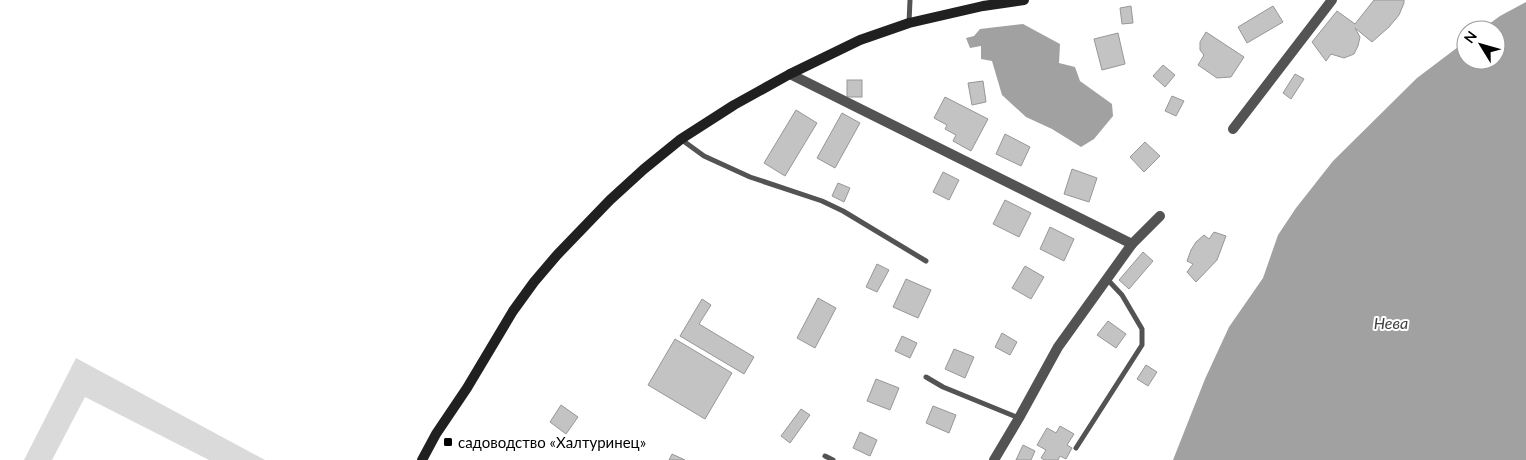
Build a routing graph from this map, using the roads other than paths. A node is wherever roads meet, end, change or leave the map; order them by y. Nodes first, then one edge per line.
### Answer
1 (910, 0) edge
2 (1024, 0) edge
3 (1332, 0) edge
4 (1012, 1) edge
5 (910, 23) junction
6 (790, 74) junction
7 (1233, 130) dead end
8 (681, 139) junction
9 (1160, 216) dead end
10 (1132, 244) junction
11 (926, 261) dead end
12 (1107, 279) junction
13 (926, 377) dead end
14 (1019, 418) junction
15 (1076, 448) dead end
16 (825, 456) dead end
17 (422, 460) edge
18 (833, 460) edge
19 (994, 460) edge

1 - 5 lane
2 - 4 main road
3 - 7 street
4 - 5 main road
5 - 6 main road
6 - 8 main road
6 - 10 street
8 - 11 lane
8 - 17 main road
9 - 10 street
10 - 12 street
12 - 14 street
12 - 15 lane
13 - 14 lane
14 - 19 street
16 - 18 lane

